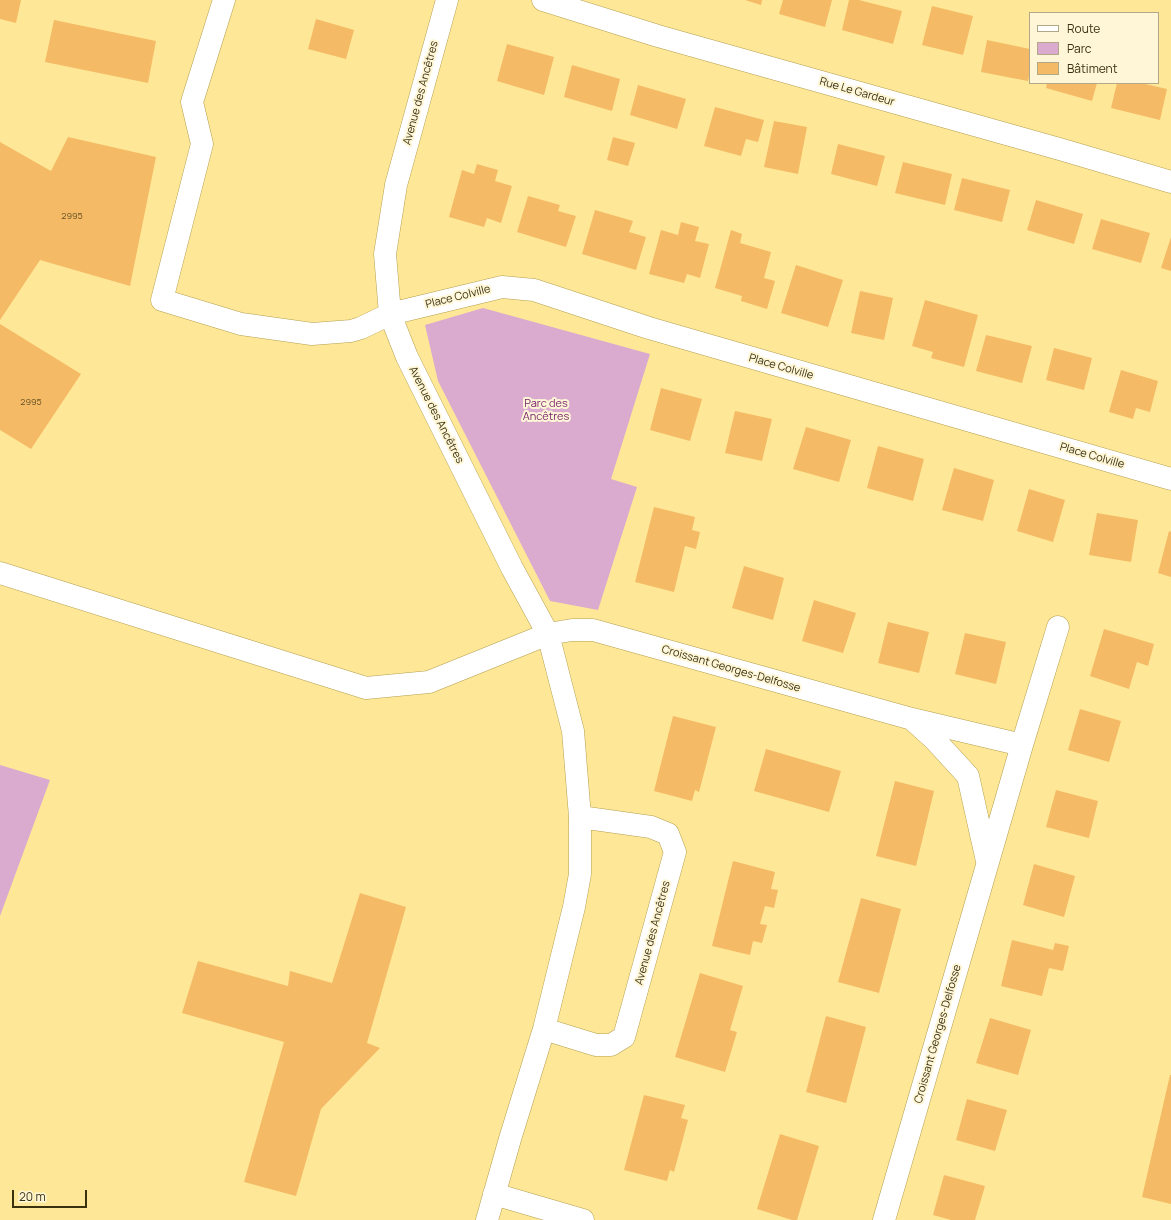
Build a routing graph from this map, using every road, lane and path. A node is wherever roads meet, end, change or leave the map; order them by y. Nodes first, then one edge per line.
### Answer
1 (224, 0) edge
2 (447, 0) edge
3 (543, 0) edge
4 (1171, 182) edge
5 (390, 314) junction
6 (1171, 479) edge
7 (0, 573) edge
8 (1058, 627) dead end
9 (548, 634) junction
10 (912, 719) junction
11 (1022, 745) junction
12 (580, 817) junction
13 (987, 863) junction
14 (544, 1029) junction
15 (494, 1194) junction
16 (883, 1215) edge
17 (487, 1220) edge
18 (583, 1220) edge

1 - 5 street, Place Colville
2 - 5 street, Avenue des Ancêtres
3 - 4 street, Rue Le Gardeur
5 - 6 street, Place Colville
5 - 9 street, Avenue des Ancêtres
7 - 9 street, Croissant Georges-Delfosse
8 - 11 street, Croissant Georges-Delfosse
9 - 10 street, Croissant Georges-Delfosse
9 - 12 street, Avenue des Ancêtres
10 - 11 street, Croissant Georges-Delfosse
10 - 13 street, Croissant Georges-Delfosse
11 - 13 street, Croissant Georges-Delfosse
12 - 14 street, Avenue des Ancêtres
12 - 14 street, Avenue des Ancêtres
13 - 16 street, Croissant Georges-Delfosse
14 - 15 street, Avenue des Ancêtres
15 - 17 street, Avenue des Ancêtres
15 - 18 street

